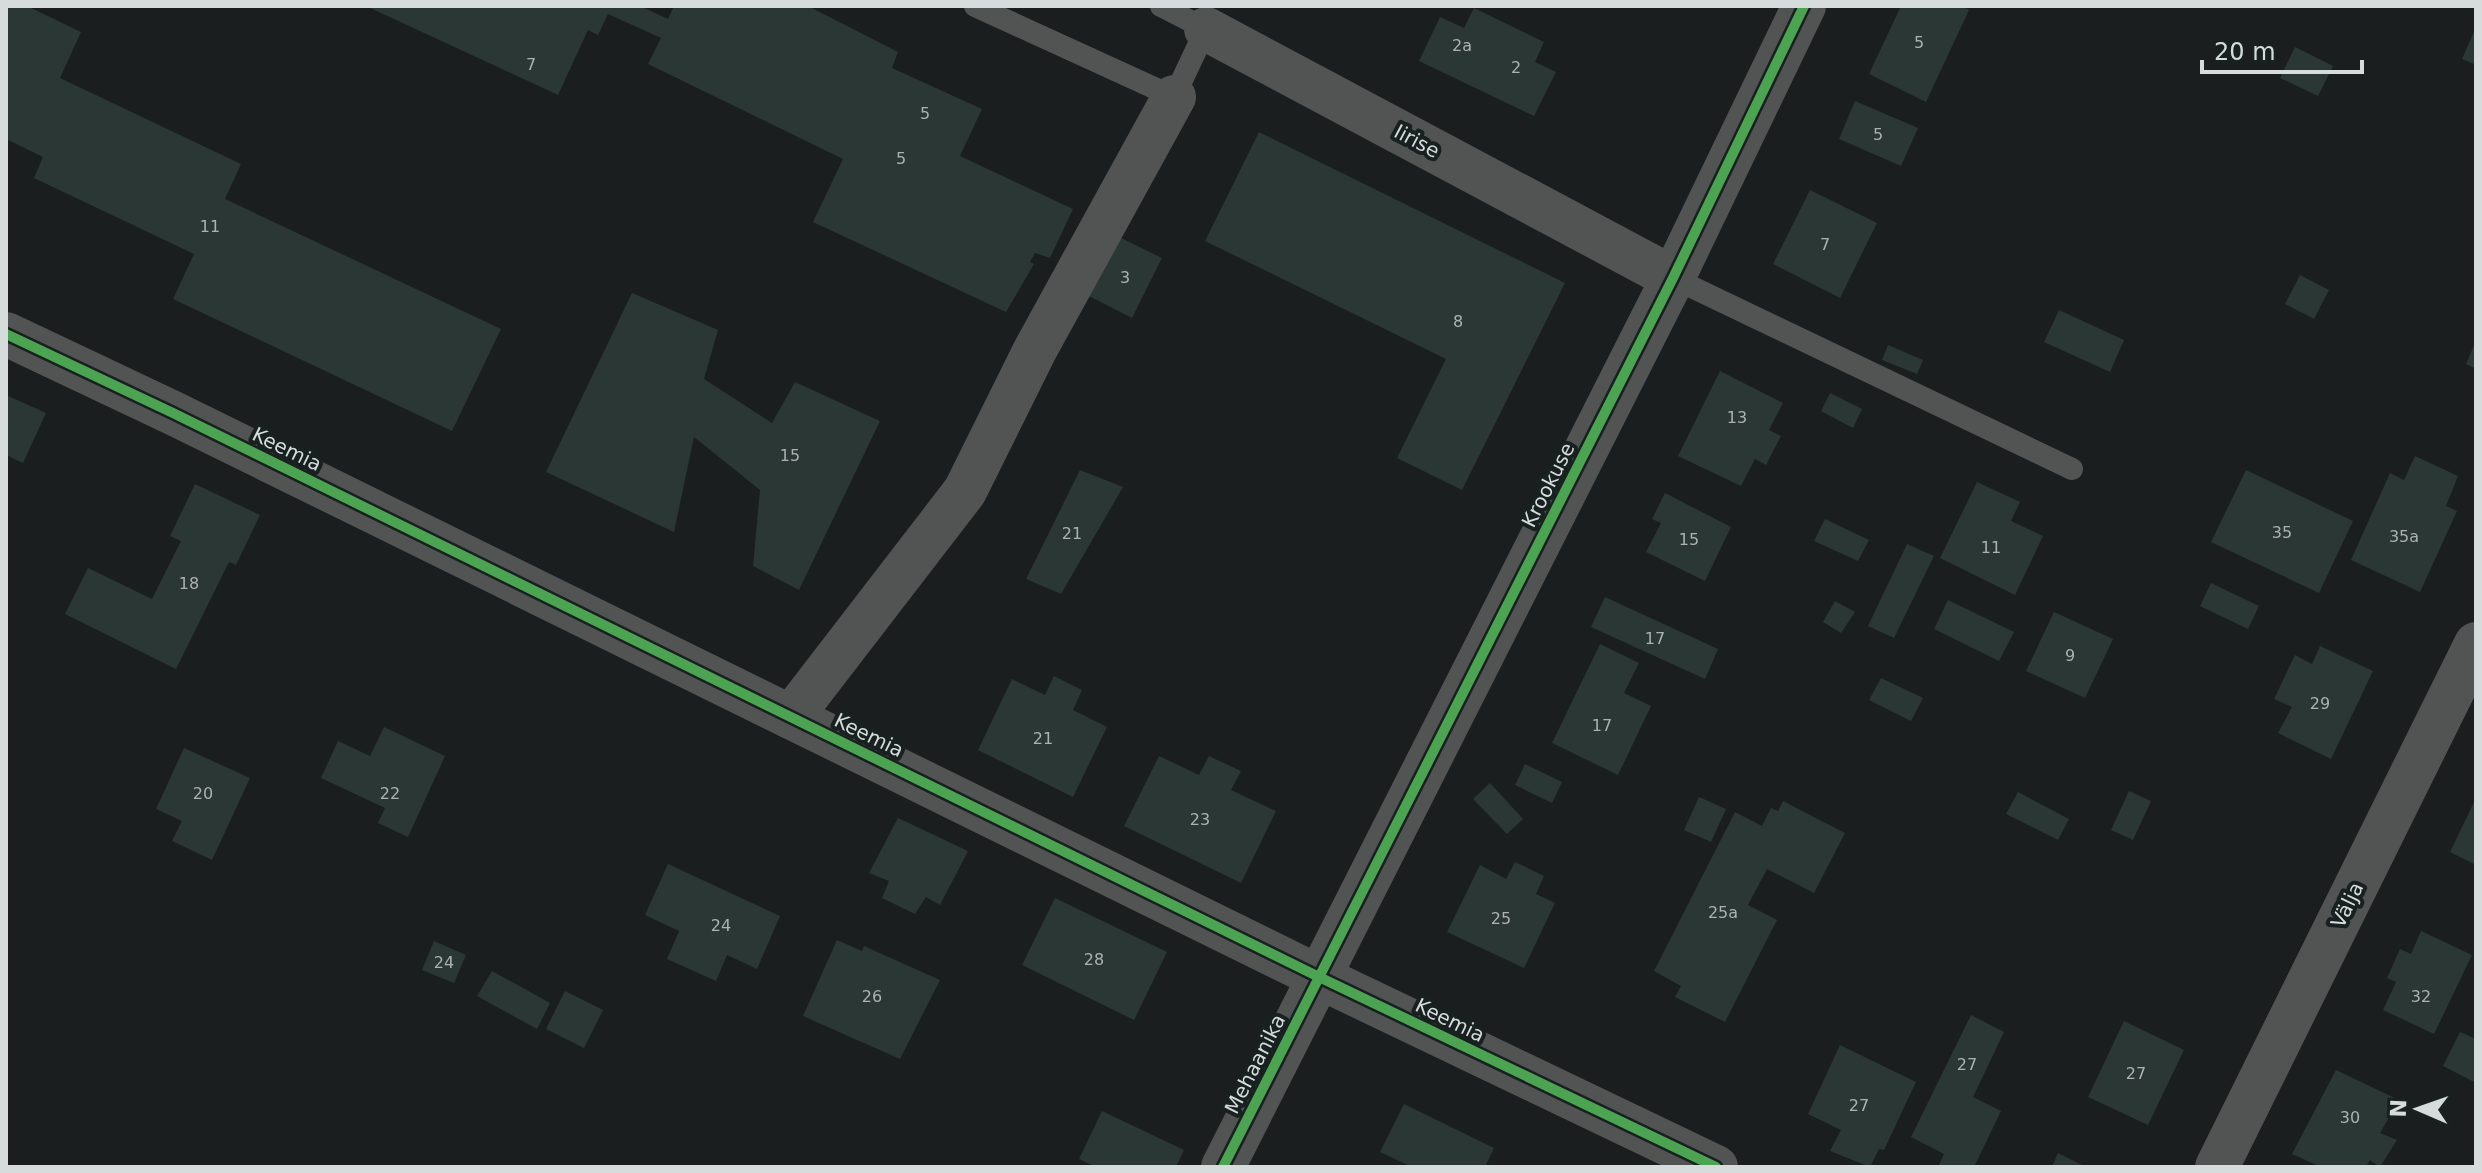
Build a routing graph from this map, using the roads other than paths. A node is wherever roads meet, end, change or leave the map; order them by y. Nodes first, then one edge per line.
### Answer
1 (975, 6) edge
2 (1161, 6) edge
3 (1804, 6) edge
4 (1206, 29) junction
5 (1174, 97) junction
6 (1673, 278) junction
7 (6, 334) edge
8 (2072, 469) dead end
9 (2476, 644) edge
10 (791, 717) junction
11 (1319, 977) junction
12 (1223, 1167) edge
13 (1716, 1167) edge
14 (2217, 1167) edge

1 - 5 lane
2 - 4 lane, Iirise
3 - 6 street, Krookuse
4 - 5 lane
4 - 6 street, Iirise
5 - 10 street
6 - 8 lane
6 - 11 street, Krookuse
7 - 10 street, Keemia
9 - 14 street, Välja
10 - 11 street, Keemia
11 - 12 street, Mehaanika
11 - 13 street, Keemia

